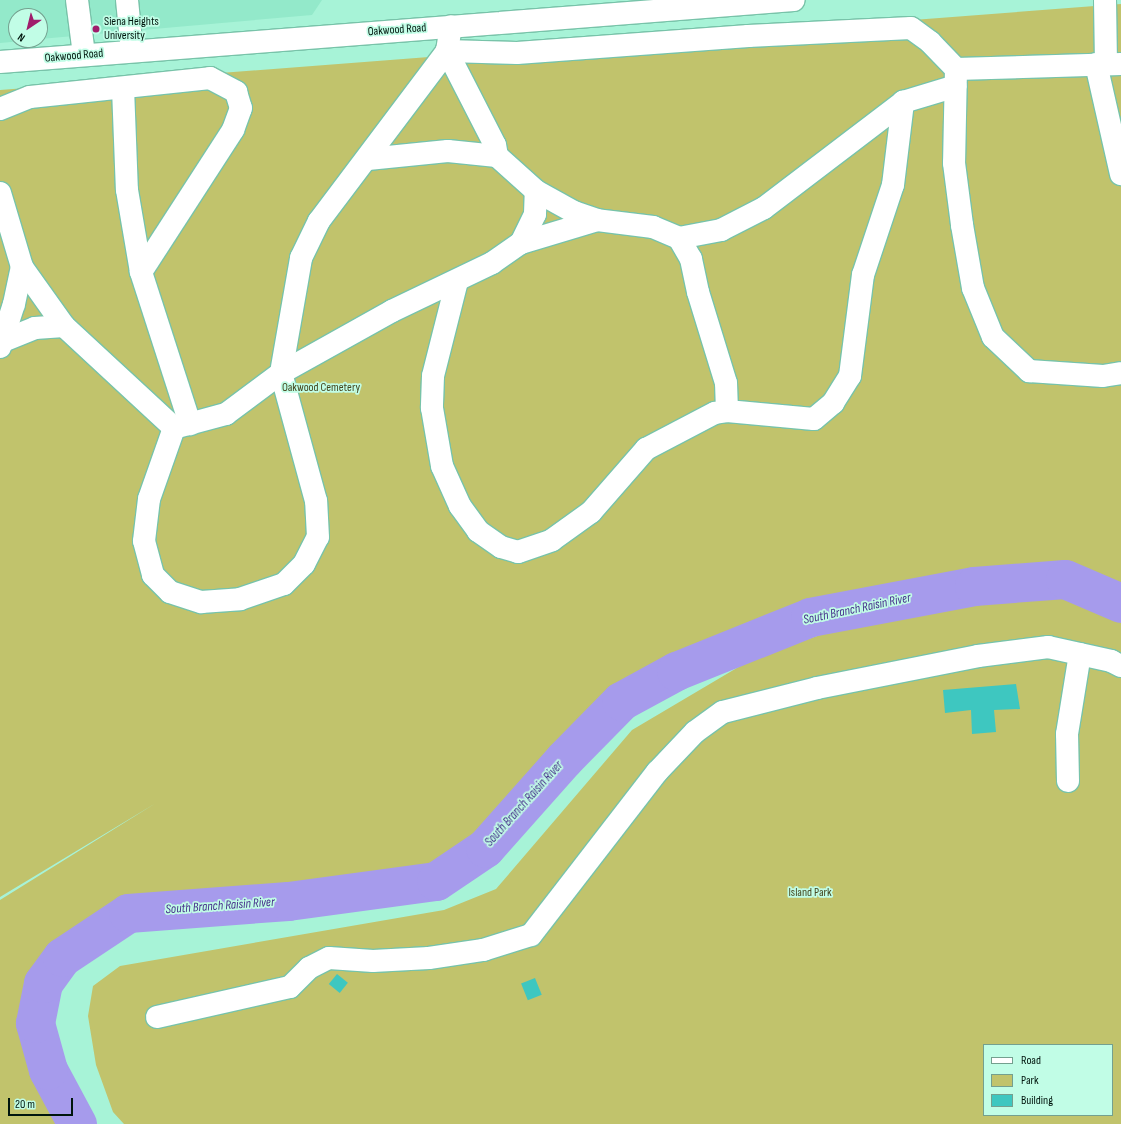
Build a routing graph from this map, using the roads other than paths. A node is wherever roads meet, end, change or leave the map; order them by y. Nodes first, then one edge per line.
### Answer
1 (78, 0) edge
2 (127, 0) edge
3 (794, 0) edge
4 (1105, 0) edge
5 (451, 26) junction
6 (132, 51) junction
7 (447, 51) junction
8 (84, 55) junction
9 (0, 62) edge
10 (1112, 65) edge
11 (956, 78) junction
12 (123, 88) junction
13 (903, 102) junction
14 (0, 109) edge
15 (497, 156) junction
16 (368, 160) junction
17 (1121, 174) edge
18 (536, 191) junction
19 (0, 193) edge
20 (597, 220) junction
21 (679, 238) junction
22 (521, 243) junction
23 (22, 267) junction
24 (141, 272) junction
25 (458, 281) junction
26 (64, 326) junction
27 (1, 344) edge
28 (281, 373) junction
29 (1121, 373) edge
30 (727, 411) junction
31 (182, 426) junction
32 (1080, 654) junction
33 (1121, 666) edge
34 (1068, 781) dead end
35 (157, 1017) dead end

1 - 8 street
2 - 6 street
3 - 5 street, Oakwood Road
4 - 10 street
5 - 6 street, Oakwood Road
5 - 7 street
6 - 8 street, Oakwood Road
7 - 11 street
7 - 15 street
7 - 16 street
8 - 9 street, Oakwood Road
10 - 11 street
10 - 17 street
11 - 13 street
11 - 29 street
12 - 14 street
12 - 24 street
12 - 24 street
13 - 21 street
13 - 30 street
15 - 16 street
15 - 18 street
16 - 28 street
18 - 20 street
18 - 22 street
19 - 23 street
20 - 21 street
20 - 22 street
21 - 30 street
22 - 25 street
23 - 26 street
23 - 27 street
24 - 31 street
25 - 28 street
25 - 30 street
26 - 27 street
26 - 31 street
28 - 31 street
28 - 31 street
32 - 33 street
32 - 34 street
32 - 35 street

